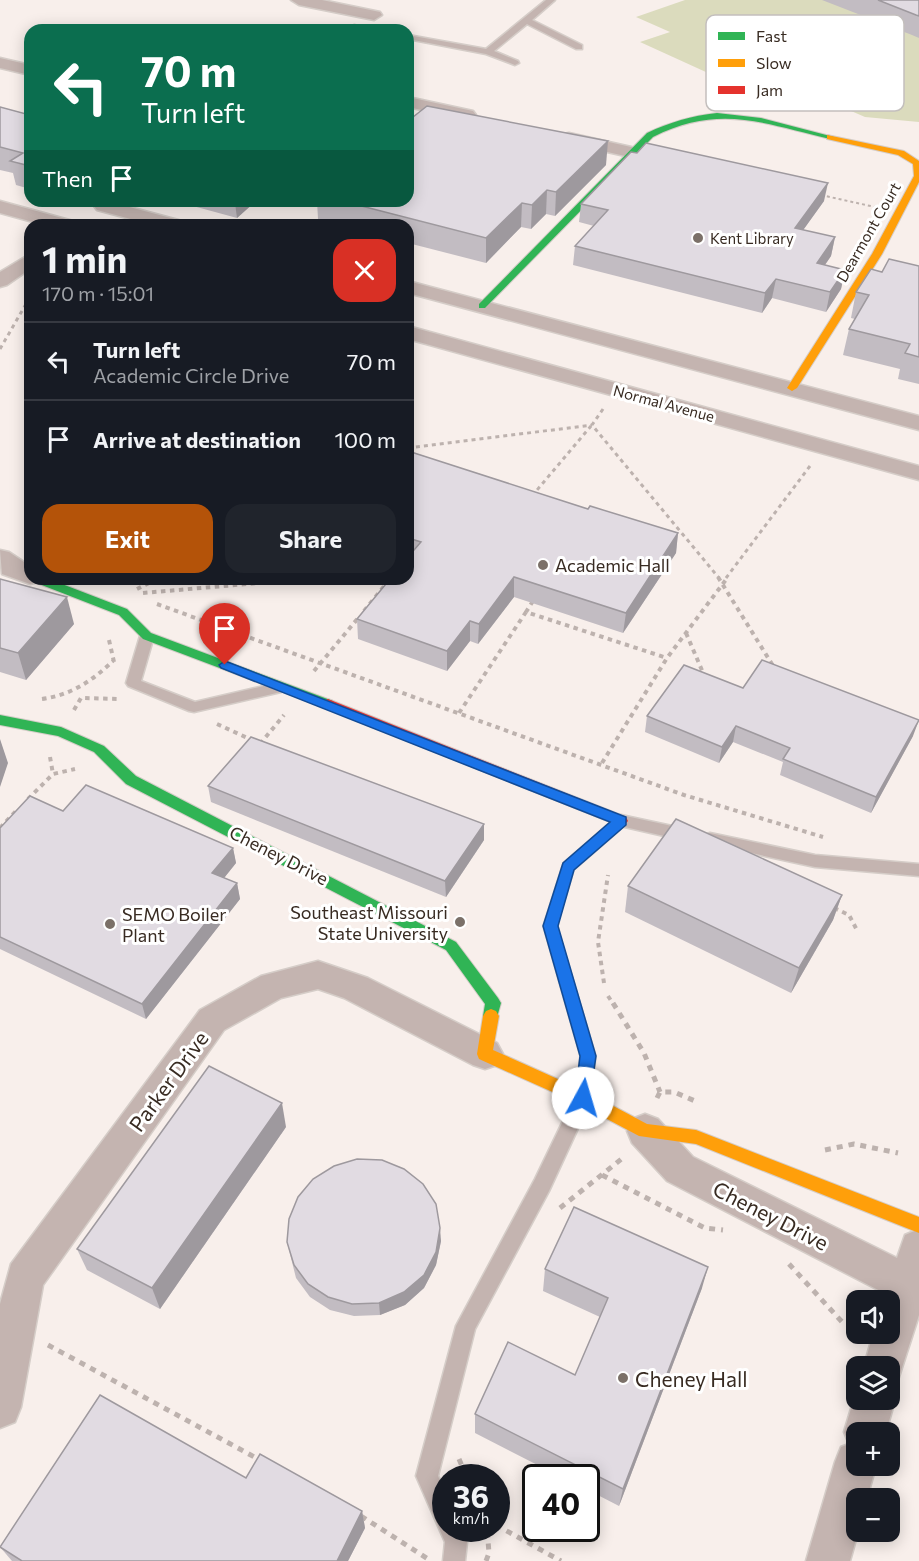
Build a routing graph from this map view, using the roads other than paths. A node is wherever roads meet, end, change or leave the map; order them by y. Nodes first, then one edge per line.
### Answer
1 (299, 0) edge
2 (551, 0) edge
3 (388, 5) dead end
4 (526, 20) junction
5 (361, 24) edge
6 (365, 24) edge
7 (414, 39) edge
8 (579, 47) dead end
9 (488, 52) junction
10 (0, 63) edge
11 (515, 63) dead end
12 (24, 69) edge
13 (414, 103) edge
14 (480, 118) edge
15 (547, 133) edge
16 (634, 153) junction
17 (0, 207) edge
18 (104, 207) edge
19 (117, 207) edge
20 (44, 219) edge
21 (87, 219) edge
22 (155, 219) edge
23 (0, 221) edge
24 (24, 227) edge
25 (24, 264) edge
26 (0, 281) edge
27 (414, 289) edge
28 (482, 306) junction
29 (414, 334) edge
30 (792, 388) junction
31 (919, 423) edge
32 (919, 474) edge
33 (0, 558) edge
34 (24, 573) edge
35 (53, 585) edge
36 (147, 636) junction
37 (284, 687) junction
38 (0, 720) edge
39 (621, 821) junction
40 (919, 870) edge
41 (485, 1054) junction
42 (583, 1098) junction
43 (642, 1130) junction
44 (919, 1225) edge
45 (913, 1266) edge
46 (887, 1356) edge
47 (0, 1407) edge
48 (852, 1476) edge
49 (432, 1487) edge
50 (456, 1542) edge
51 (454, 1561) edge
52 (828, 1561) edge

1 - 5 street
2 - 4 lane
3 - 6 street
4 - 8 lane
4 - 9 lane
7 - 9 lane
9 - 11 lane
10 - 12 street
13 - 14 street
15 - 16 street
16 - 28 street, Dearmont Court
16 - 30 street, Dearmont Court
17 - 20 street
18 - 21 street
19 - 22 street
23 - 24 street
25 - 26 street
27 - 28 street
28 - 30 street
29 - 32 street, Normal Avenue
30 - 31 street
33 - 34 street
35 - 36 street
36 - 37 street
36 - 37 lane
37 - 39 street
38 - 41 street, Cheney Drive
39 - 40 lane
39 - 42 street
41 - 42 street, Cheney Drive
41 - 47 street, Parker Drive
42 - 43 street, Cheney Drive
42 - 49 lane
43 - 44 street, Cheney Drive
43 - 45 street, Cheney Drive
45 - 46 street
48 - 52 street
50 - 51 lane

